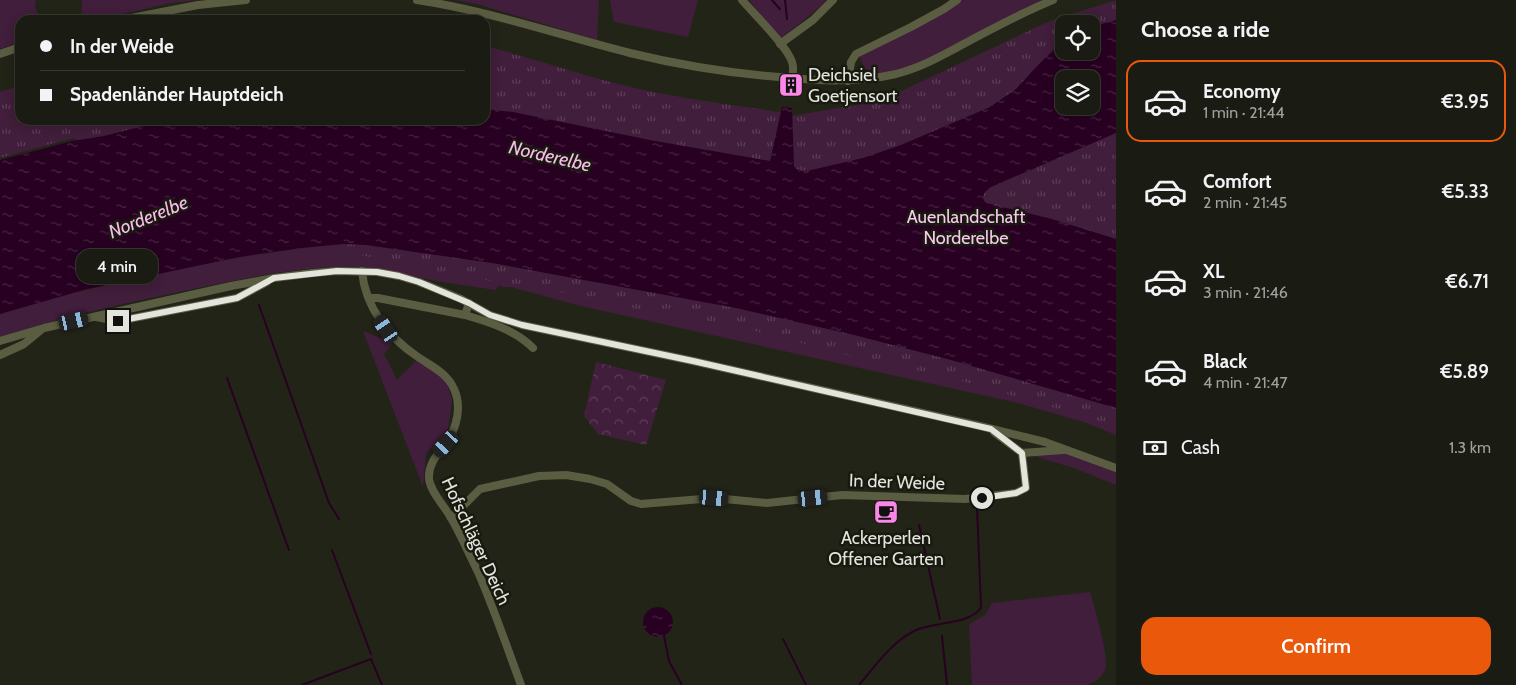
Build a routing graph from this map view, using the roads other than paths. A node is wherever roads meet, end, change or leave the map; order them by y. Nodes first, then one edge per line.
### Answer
1 (246, 0) edge
2 (417, 0) edge
3 (742, 0) edge
4 (833, 0) edge
5 (957, 0) edge
6 (1053, 0) edge
7 (147, 15) edge
8 (780, 44) junction
9 (15, 50) edge
10 (0, 54) edge
11 (792, 78) junction
12 (848, 81) junction
13 (362, 271) junction
14 (274, 278) junction
15 (370, 298) junction
16 (469, 303) junction
17 (465, 315) junction
18 (91, 316) junction
19 (44, 328) junction
20 (0, 341) edge
21 (533, 348) dead end
22 (0, 355) edge
23 (991, 429) junction
24 (1068, 450) junction
25 (1022, 453) junction
26 (1116, 468) edge
27 (451, 518) junction
28 (521, 685) edge

1 - 7 street
2 - 11 street
3 - 8 street
4 - 8 street
5 - 12 street
6 - 12 street
8 - 11 street
9 - 10 street
11 - 12 street
13 - 14 street
13 - 15 street, Hofschläger Deich
13 - 16 street
14 - 18 street
14 - 18 street
15 - 17 street
15 - 27 street, Hofschläger Deich
16 - 17 street
16 - 23 street
17 - 21 street
18 - 19 street
19 - 20 street
19 - 22 street
23 - 24 street
23 - 25 street
24 - 25 street
24 - 26 street
25 - 27 street, In der Weide
27 - 28 street, Hofschläger Deich

